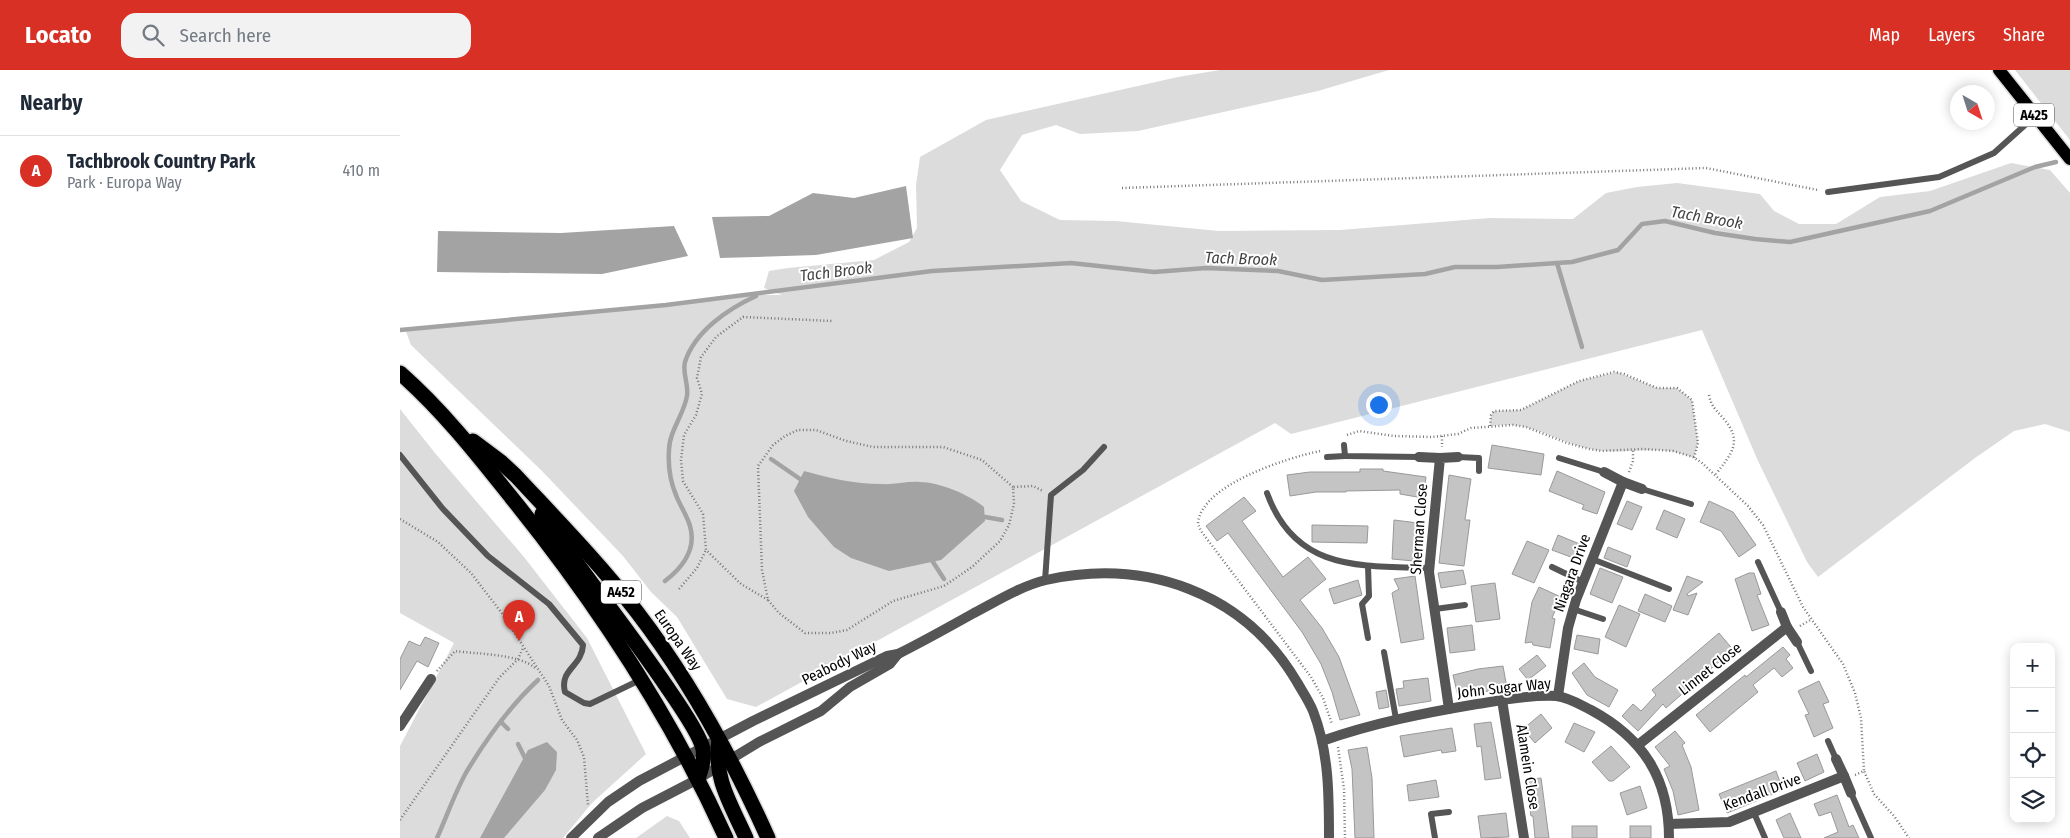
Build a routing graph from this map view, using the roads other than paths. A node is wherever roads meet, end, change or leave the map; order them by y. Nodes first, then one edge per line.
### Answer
1 (1999, 70) edge
2 (2035, 116) junction
3 (2070, 159) edge
4 (1828, 192) road end
5 (400, 373) edge
6 (456, 428) junction
7 (1344, 445) road end
8 (1104, 447) dead end
9 (400, 455) edge
10 (1344, 456) junction
11 (1327, 457) dead end
12 (1419, 457) joint
13 (1458, 457) joint
14 (1440, 458) junction
15 (1558, 458) dead end
16 (1479, 471) dead end
17 (1604, 472) joint
18 (516, 476) junction
19 (1624, 482) junction
20 (1642, 489) joint
21 (1267, 493) dead end
22 (1691, 504) dead end
23 (1592, 559) junction
24 (1758, 562) dead end
25 (1368, 566) junction
26 (1552, 567) dead end
27 (1429, 568) junction
28 (1045, 581) junction
29 (1583, 582) junction
30 (1670, 589) dead end
31 (1465, 605) dead end
32 (1435, 609) junction
33 (1573, 609) junction
34 (1781, 612) joint
35 (1603, 619) dead end
36 (1787, 627) junction
37 (1368, 638) dead end
38 (1797, 642) joint
39 (1384, 652) dead end
40 (898, 654) junction
41 (1811, 671) dead end
42 (431, 678) road end
43 (640, 680) junction
44 (1558, 696) junction
45 (1502, 700) junction
46 (1449, 709) junction
47 (1396, 719) junction
48 (400, 726) edge
49 (719, 740) junction
50 (1322, 741) junction
51 (1828, 741) dead end
52 (1638, 745) junction
53 (703, 749) junction
54 (686, 756) junction
55 (1836, 759) joint
56 (724, 764) junction
57 (1844, 778) junction
58 (698, 779) junction
59 (1851, 793) joint
60 (1449, 812) dead end
61 (1754, 813) junction
62 (1669, 824) junction
63 (571, 838) edge
64 (598, 838) edge
65 (726, 838) edge
66 (746, 838) edge
67 (768, 838) edge
68 (1329, 838) edge
69 (1434, 838) edge
70 (1524, 838) edge
71 (1669, 838) edge
72 (1765, 838) edge
73 (1871, 838) edge

1 - 2 main road, A425
2 - 3 main road, A425
2 - 4 lane
5 - 6 highway, Europa Way / A452
6 - 18 highway, Europa Way / A452
6 - 43 highway, Europa Way / A452
7 - 10 lane
8 - 28 lane
9 - 43 lane
10 - 11 lane
10 - 12 lane
12 - 14 street
13 - 14 street
13 - 16 lane
14 - 27 street, Sherman Close
15 - 17 lane
17 - 19 street
18 - 49 highway, Europa Way / A452
18 - 53 highway
19 - 20 street
19 - 23 street, Niagara Drive
20 - 22 lane
21 - 25 lane
23 - 29 street, Niagara Drive
23 - 30 lane
24 - 34 lane
25 - 27 lane
25 - 37 lane
26 - 29 lane
27 - 32 street, Sherman Close
28 - 40 street
28 - 50 street
29 - 33 street, Niagara Drive
31 - 32 lane
32 - 46 street, Sherman Close
33 - 35 lane
33 - 44 street, Niagara Drive
34 - 36 street
36 - 38 street
36 - 52 street, Linnet Close
38 - 41 lane
39 - 47 lane
40 - 49 street, Peabody Way
40 - 56 street, Peabody Way
42 - 48 street
43 - 54 highway, Europa Way / A452
44 - 45 street, John Sugar Way
44 - 52 street, John Sugar Way
45 - 46 street, John Sugar Way
45 - 70 street, Alamein Close
46 - 47 street, John Sugar Way
47 - 50 street, John Sugar Way
49 - 53 street, Peabody Way
49 - 56 highway
50 - 68 street
51 - 55 lane
52 - 62 street, John Sugar Way
53 - 54 street, Peabody Way
53 - 58 highway
54 - 58 highway, Europa Way / A452
54 - 63 street, Peabody Way
55 - 57 street
56 - 58 street, Peabody Way
56 - 66 highway
56 - 67 highway
57 - 59 street
57 - 61 street, Kendall Drive
58 - 64 street, Peabody Way
58 - 65 highway, Europa Way / A452
59 - 73 lane
60 - 69 lane
61 - 62 street, Kendall Drive
61 - 72 lane
62 - 71 street, John Sugar Way

